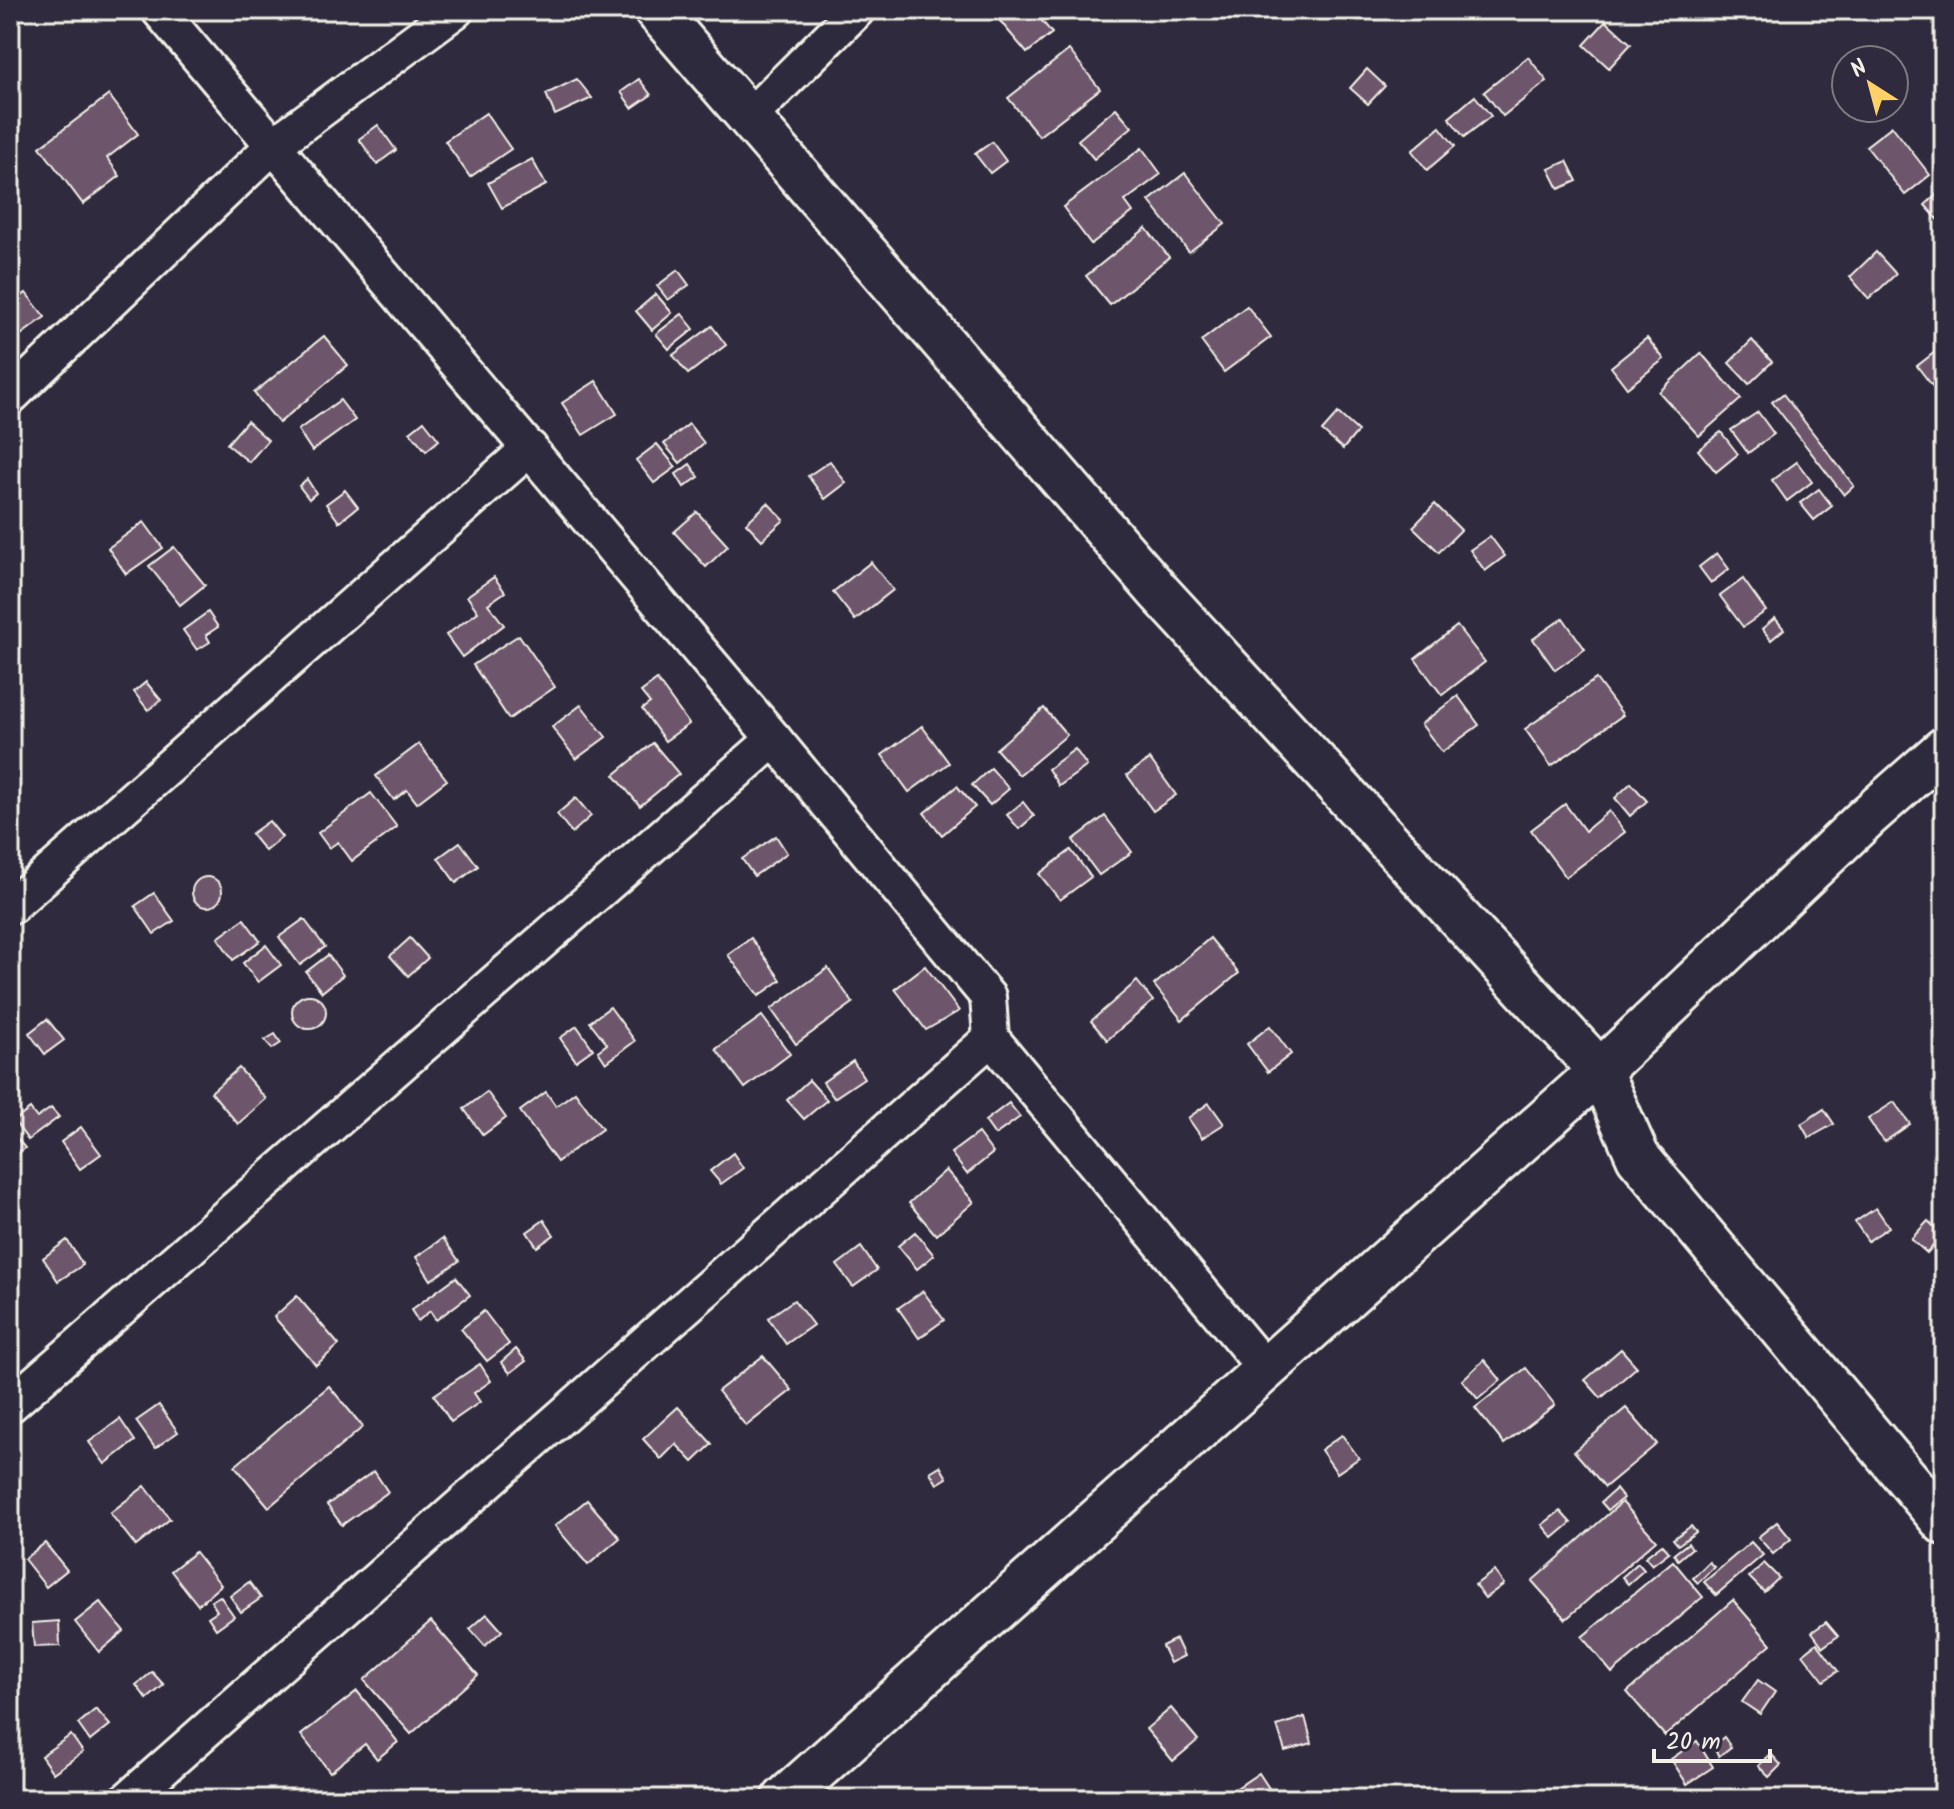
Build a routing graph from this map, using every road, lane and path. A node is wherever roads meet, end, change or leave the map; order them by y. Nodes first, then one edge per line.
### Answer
1 (159, 10) edge
2 (456, 10) edge
3 (656, 10) edge
4 (857, 10) edge
5 (749, 117) junction
6 (275, 144) junction
7 (10, 397) edge
8 (530, 448) junction
9 (774, 739) junction
10 (1944, 749) edge
11 (10, 907) edge
12 (991, 1038) junction
13 (1600, 1071) junction
14 (1267, 1371) junction
15 (10, 1405) edge
16 (1944, 1523) edge
17 (128, 1799) edge
18 (784, 1799) edge

1 - 6 street
2 - 6 street
3 - 5 street
4 - 5 street
5 - 13 street
6 - 7 street
6 - 8 street
8 - 9 street
8 - 11 street
9 - 12 street
9 - 15 street
10 - 13 street
12 - 14 street
12 - 17 street
13 - 14 street
13 - 16 street
14 - 18 street

